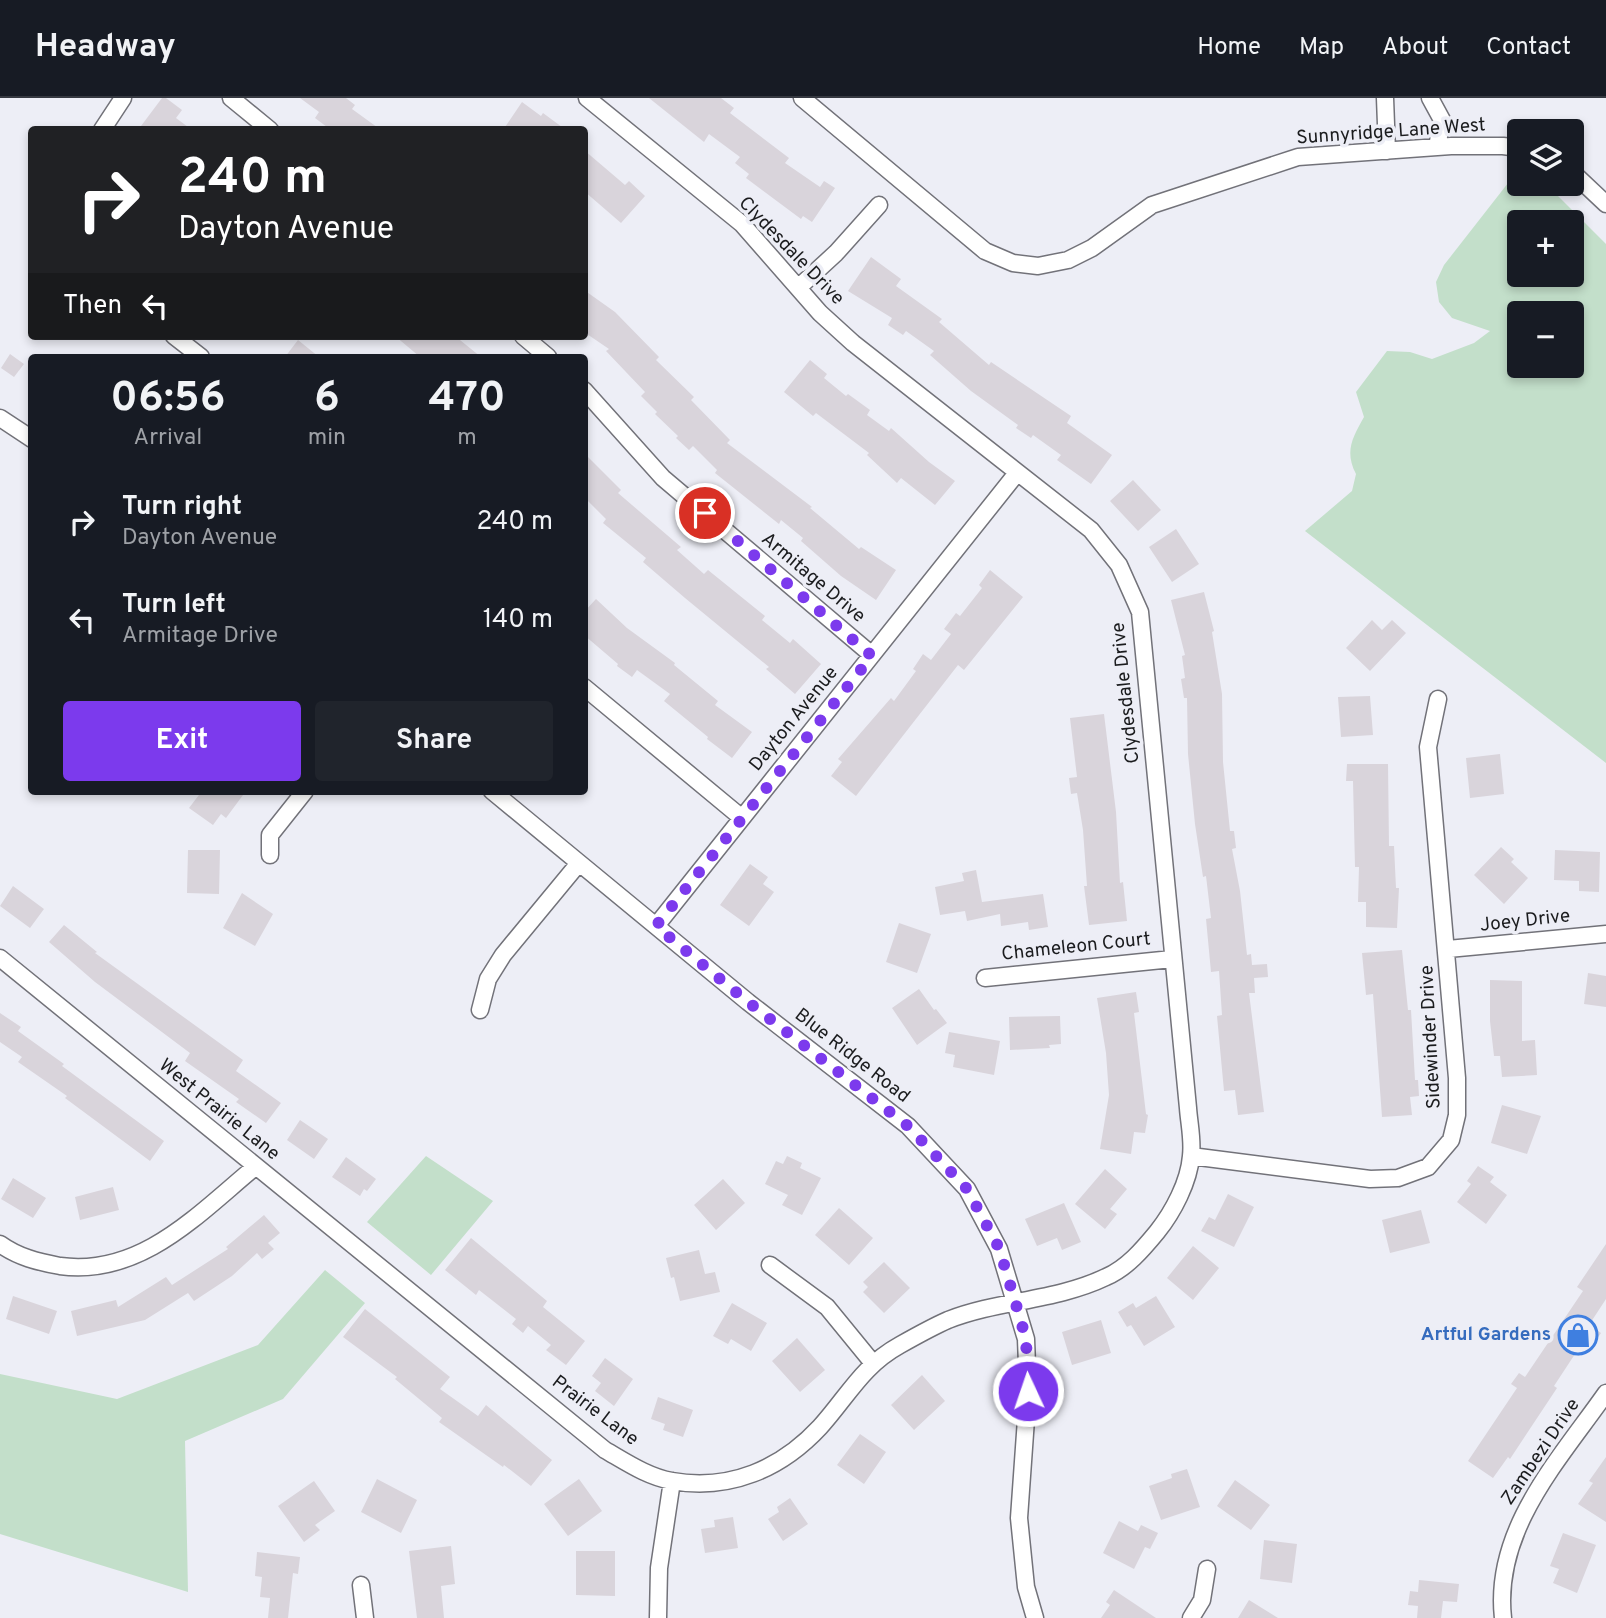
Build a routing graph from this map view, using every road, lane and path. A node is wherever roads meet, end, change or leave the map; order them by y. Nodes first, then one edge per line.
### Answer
1 (123, 98) edge
2 (231, 98) edge
3 (587, 98) edge
4 (802, 98) edge
5 (1385, 98) edge
6 (1430, 98) edge
7 (105, 126) edge
8 (265, 126) edge
9 (1507, 146) edge
10 (1437, 147) junction
11 (1387, 151) junction
12 (1584, 183) edge
13 (1606, 204) edge
14 (879, 205) dead end
15 (799, 287) junction
16 (179, 340) edge
17 (528, 340) edge
18 (197, 354) edge
19 (544, 354) edge
20 (588, 394) edge
21 (0, 418) edge
22 (28, 436) edge
23 (1017, 473) junction
24 (872, 656) junction
25 (588, 690) edge
26 (1438, 699) dead end
27 (302, 795) edge
28 (497, 795) edge
29 (742, 818) junction
30 (270, 855) dead end
31 (579, 863) junction
32 (656, 926) junction
33 (1606, 934) edge
34 (1448, 949) junction
35 (0, 958) edge
36 (1172, 958) junction
37 (985, 978) dead end
38 (480, 1010) dead end
39 (1191, 1156) junction
40 (255, 1167) junction
41 (0, 1244) edge
42 (770, 1265) dead end
43 (414, 1294) joint
44 (1015, 1301) junction
45 (872, 1362) junction
46 (1606, 1393) edge
47 (672, 1481) junction
48 (1207, 1569) dead end
49 (361, 1585) dead end
50 (365, 1618) edge
51 (658, 1618) edge
52 (1035, 1618) edge
53 (1191, 1618) edge
54 (1503, 1618) edge

1 - 7 street
2 - 8 street
3 - 15 street, Clydesdale Drive
4 - 11 street, Sunnyridge Lane West
5 - 11 street
6 - 10 street
9 - 10 street, Sunnyridge Lane West
10 - 11 street, Sunnyridge Lane West
12 - 13 street
14 - 15 street
15 - 23 street, Clydesdale Drive
16 - 18 street
17 - 19 street
20 - 24 street, Armitage Drive
21 - 22 street
23 - 24 street, Dayton Avenue
23 - 36 street, Clydesdale Drive
24 - 29 street, Dayton Avenue
25 - 29 street
26 - 34 street, Sidewinder Drive
27 - 30 street
28 - 31 street, Blue Ridge Road
29 - 32 street, Dayton Avenue
31 - 32 street, Blue Ridge Road
31 - 38 street
32 - 44 street, Blue Ridge Road
33 - 34 street, Joey Drive
34 - 39 street, Sidewinder Drive
35 - 40 street, West Prairie Lane
36 - 37 street, Chameleon Court
36 - 39 street, Clydesdale Drive
39 - 44 street, Clydesdale Drive
40 - 41 street
40 - 43 street, West Prairie Lane
42 - 45 street
43 - 47 street, Prairie Lane
44 - 45 street, Prairie Lane
44 - 52 street, Blue Ridge Road
45 - 47 street, Prairie Lane
46 - 54 street, Zambezi Drive
47 - 51 street
48 - 53 street
49 - 50 street

